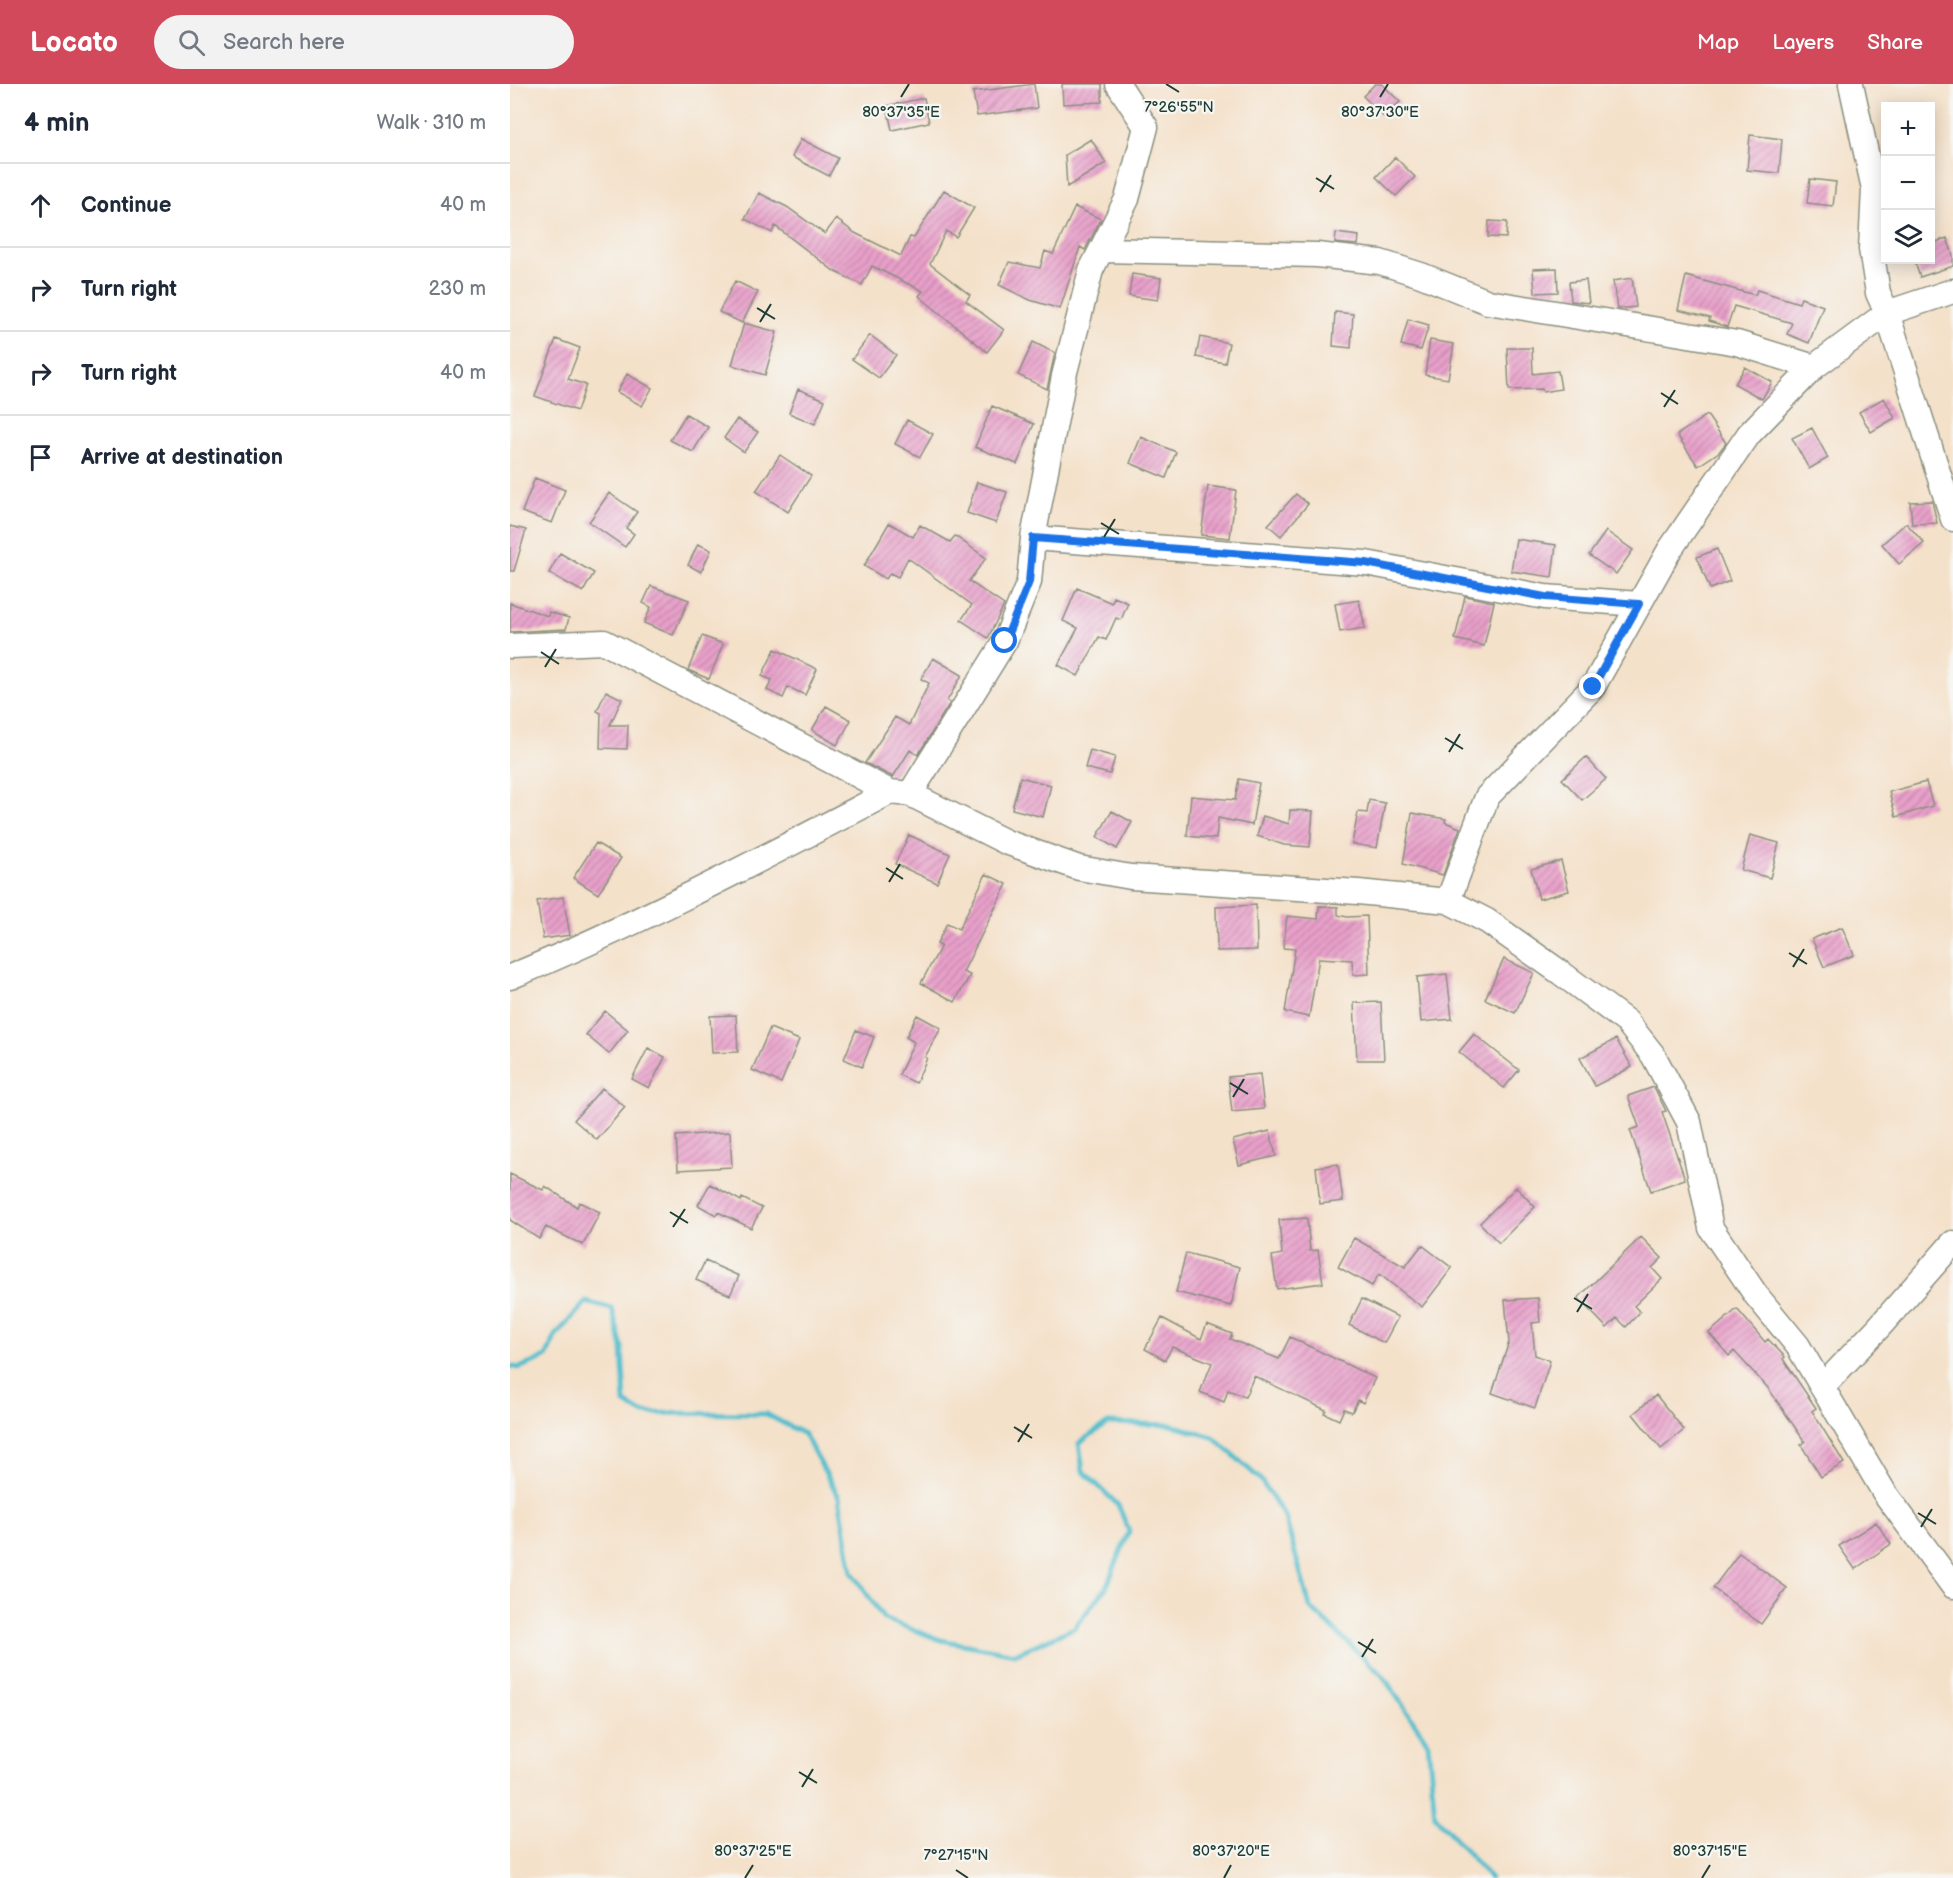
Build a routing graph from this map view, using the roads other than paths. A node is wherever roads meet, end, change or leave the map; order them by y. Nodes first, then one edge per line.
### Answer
1 (1118, 84) edge
2 (1851, 84) edge
3 (1102, 250) junction
4 (1953, 291) edge
5 (1887, 313) junction
6 (1814, 367) junction
7 (1953, 519) edge
8 (1033, 538) junction
9 (1639, 604) junction
10 (510, 646) edge
11 (900, 793) junction
12 (1448, 901) junction
13 (510, 977) edge
14 (1953, 1243) edge
15 (1822, 1387) junction
16 (1953, 1586) edge

1 - 3 street
2 - 5 street
3 - 6 street
3 - 8 street
4 - 5 street
5 - 6 street
5 - 7 street
6 - 9 street
8 - 9 street
8 - 11 street
9 - 12 street
10 - 11 street
11 - 12 street
11 - 13 street
12 - 15 street
14 - 15 street
15 - 16 street

